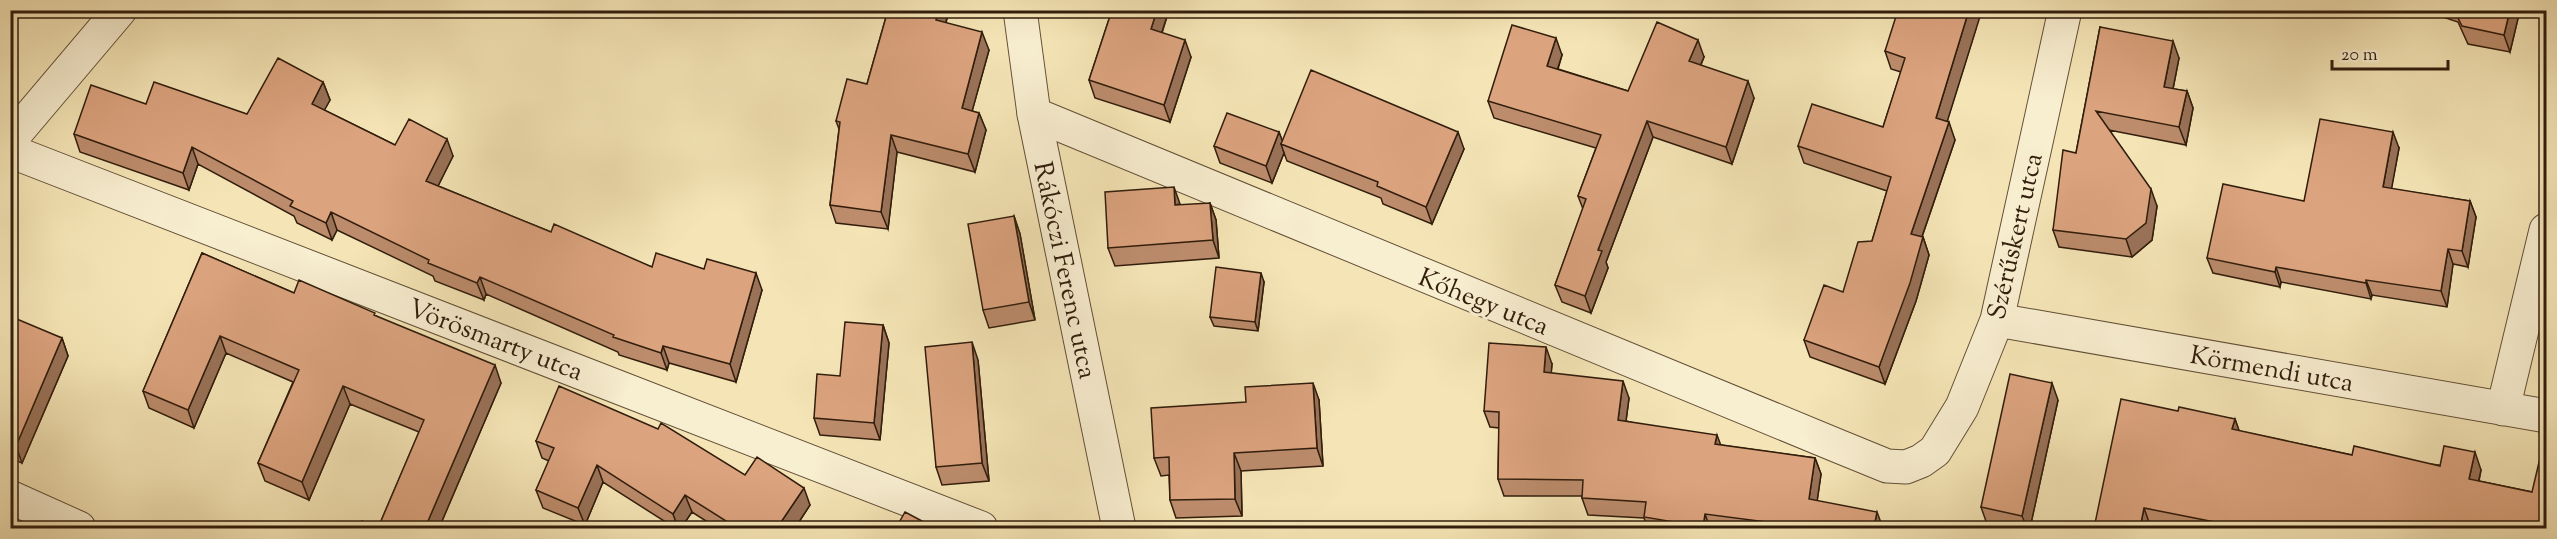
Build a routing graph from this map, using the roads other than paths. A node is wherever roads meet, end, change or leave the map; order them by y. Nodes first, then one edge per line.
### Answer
1 (120, 10) edge
2 (1020, 10) edge
3 (2066, 10) edge
4 (1034, 114) junction
5 (10, 140) edge
6 (10, 151) edge
7 (2547, 230) edge
8 (1996, 320) junction
9 (2503, 409) junction
10 (2547, 416) edge
11 (1935, 451) joint
12 (10, 497) edge
13 (79, 528) edge
14 (981, 528) edge
15 (1119, 528) edge

1 - 5 street
2 - 4 street, Rákóczi Ferenc utca
3 - 8 street, Szérűskert utca
4 - 11 street, Kőhegy utca
4 - 15 street, Rákóczi Ferenc utca
6 - 14 street, Vörösmarty utca
7 - 9 street
8 - 9 street, Körmendi utca
8 - 11 street, Szérűskert utca
9 - 10 street, Körmendi utca
12 - 13 street

